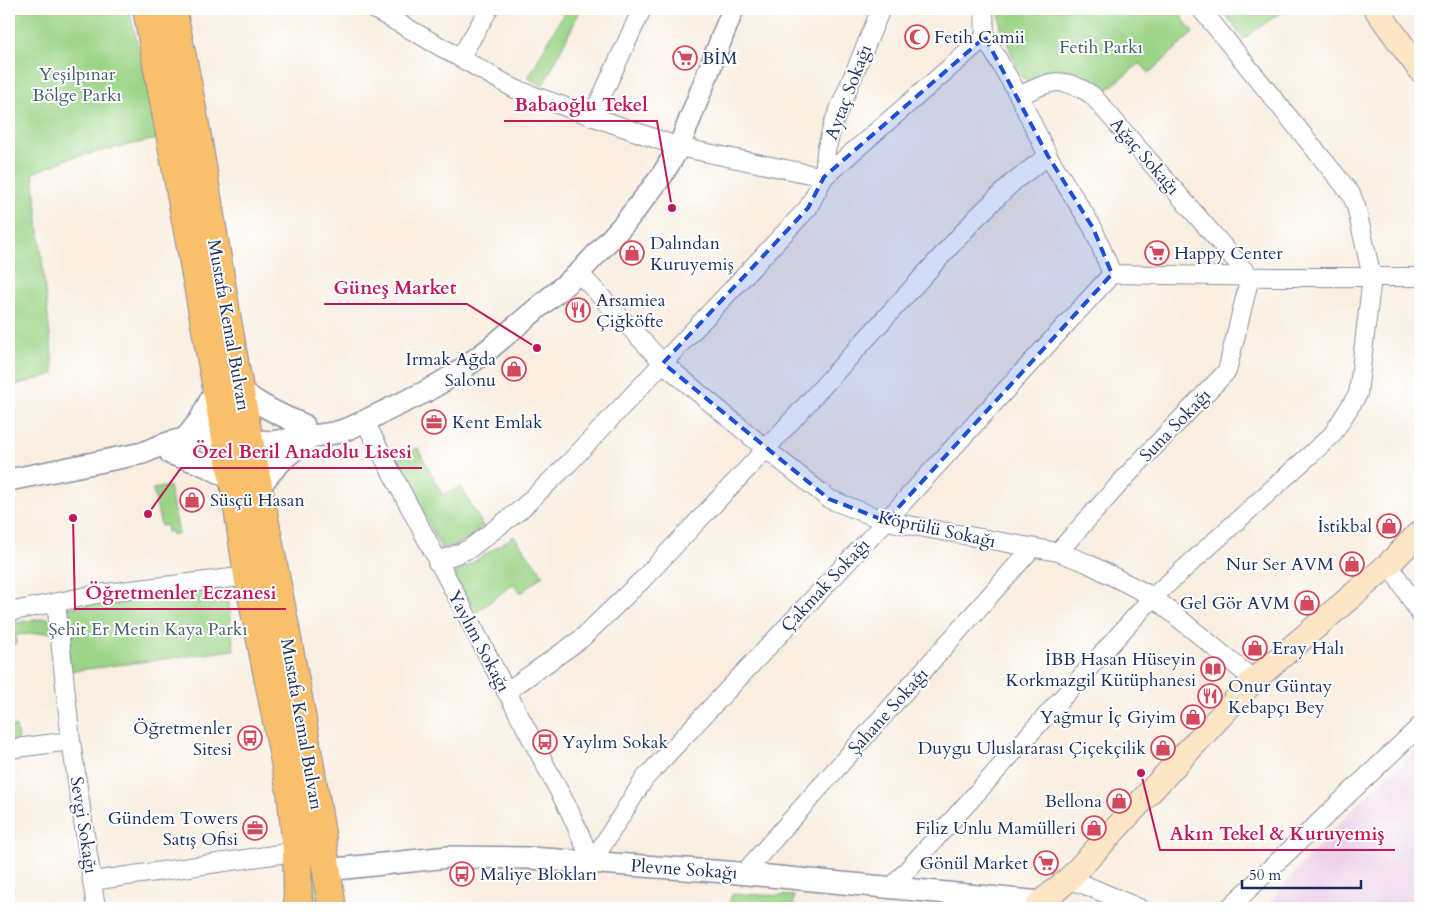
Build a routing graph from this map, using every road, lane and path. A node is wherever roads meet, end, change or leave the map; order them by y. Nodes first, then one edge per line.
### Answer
1 (147, 9) edge
2 (172, 9) edge
3 (374, 9) edge
4 (490, 9) edge
5 (642, 9) edge
6 (733, 9) edge
7 (880, 9) edge
8 (984, 9) edge
9 (1201, 9) edge
10 (1376, 9) edge
11 (985, 37) junction
12 (460, 58) junction
13 (1420, 70) edge
14 (1019, 96) junction
15 (592, 117) junction
16 (679, 147) junction
17 (1048, 156) junction
18 (824, 177) junction
19 (580, 273) junction
20 (1112, 274) junction
21 (1250, 277) junction
22 (1372, 277) junction
23 (1420, 277) edge
24 (663, 363) junction
25 (228, 388) junction
26 (364, 420) junction
27 (308, 431) junction
28 (238, 440) junction
29 (178, 447) junction
30 (766, 449) junction
31 (9, 480) edge
32 (247, 485) junction
33 (886, 521) junction
34 (1420, 532) edge
35 (1032, 548) junction
36 (1058, 552) junction
37 (437, 562) junction
38 (1389, 564) junction
39 (248, 576) junction
40 (1153, 597) junction
41 (56, 602) junction
42 (9, 612) edge
43 (1420, 614) edge
44 (286, 634) junction
45 (1254, 680) junction
46 (506, 692) junction
47 (1420, 726) edge
48 (71, 741) junction
49 (9, 749) edge
50 (291, 792) junction
51 (297, 849) junction
52 (592, 862) junction
53 (327, 870) junction
54 (743, 874) junction
55 (1068, 880) junction
56 (92, 881) junction
57 (892, 887) junction
58 (1039, 905) edge
59 (96, 908) edge
60 (298, 908) edge
61 (332, 908) edge
62 (1139, 908) edge
63 (1229, 908) edge

1 - 25 main road, Mustafa Kemal Bulvarı
2 - 25 main road, Mustafa Kemal Bulvarı
3 - 12 street
4 - 12 street
5 - 15 street
6 - 16 street
7 - 18 street, Aytaç Sokağı
8 - 11 street
9 - 22 street
10 - 13 main road
11 - 14 street
11 - 18 street
12 - 15 street
14 - 17 street
14 - 21 street, Ağaç Sokağı
15 - 16 street
16 - 18 street
16 - 19 street
17 - 20 street
17 - 30 street
18 - 24 street
19 - 24 street, Köprülü Sokağı
19 - 26 street
20 - 21 street
20 - 33 street, Çakmak Sokağı
21 - 22 street
21 - 36 street, Suna Sokağı
22 - 23 street
22 - 40 street
24 - 30 street, Köprülü Sokağı
24 - 37 street
25 - 27 street
25 - 28 main road, Mustafa Kemal Bulvarı
25 - 29 street
26 - 27 street
26 - 37 street, Yaylım Sokağı
27 - 28 street
27 - 32 street
28 - 29 street
28 - 32 main road, Mustafa Kemal Bulvarı
29 - 31 street
29 - 32 street
30 - 33 street, Köprülü Sokağı
30 - 46 street
32 - 39 main road, Mustafa Kemal Bulvarı
32 - 44 main road, Mustafa Kemal Bulvarı
33 - 35 street, Köprülü Sokağı
33 - 52 street, Çakmak Sokağı
34 - 38 main road
35 - 36 street, Köprülü Sokağı
35 - 54 street, Şahane Sokağı
36 - 40 street, Köprülü Sokağı
37 - 46 street, Yaylım Sokağı
38 - 43 street
38 - 45 main road
39 - 41 street
39 - 44 main road
39 - 50 main road, Mustafa Kemal Bulvarı
40 - 45 street, Köprülü Sokağı
40 - 57 street
41 - 42 street
41 - 48 street, Sevgi Sokağı
44 - 53 main road, Mustafa Kemal Bulvarı
45 - 55 main road
46 - 52 street, Yaylım Sokağı
47 - 63 street
48 - 49 street
48 - 56 street, Sevgi Sokağı
50 - 51 main road, Mustafa Kemal Bulvarı
50 - 53 main road
51 - 56 street
51 - 60 main road, Mustafa Kemal Bulvarı
52 - 53 street, Plevne Sokağı
52 - 54 street, Plevne Sokağı
53 - 61 main road, Mustafa Kemal Bulvarı
54 - 57 street, Plevne Sokağı
55 - 58 main road
55 - 62 street
56 - 59 street, Sevgi Sokağı
57 - 58 street, Plevne Sokağı

